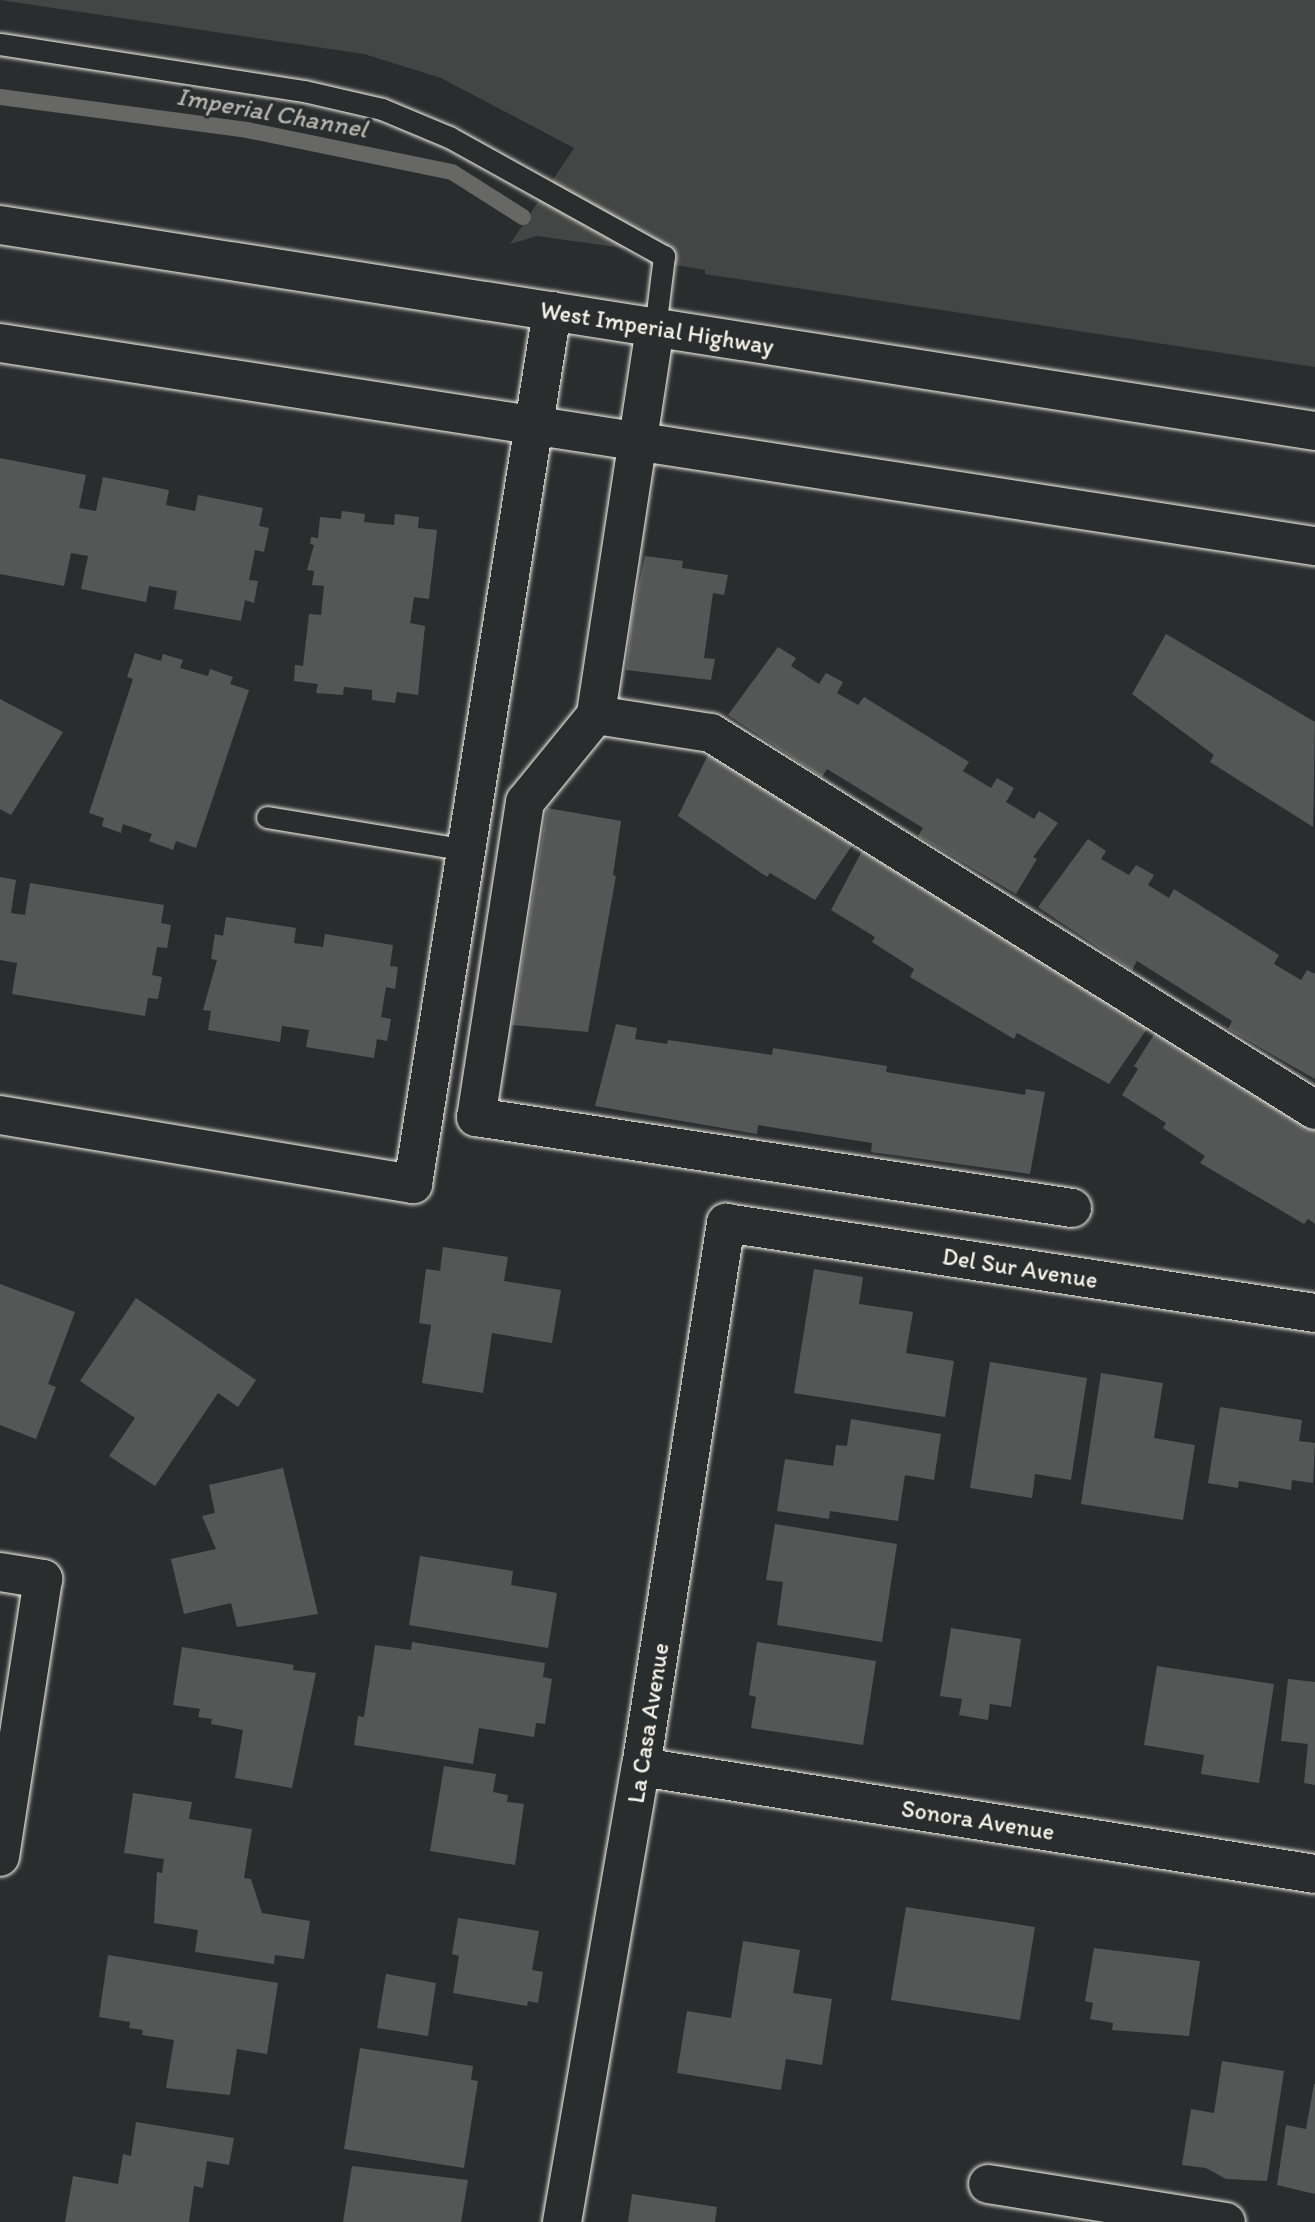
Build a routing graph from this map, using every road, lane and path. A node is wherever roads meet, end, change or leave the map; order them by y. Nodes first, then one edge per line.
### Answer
1 (0, 44) edge
2 (0, 225) edge
3 (551, 311) junction
4 (655, 328) junction
5 (0, 343) edge
6 (534, 425) junction
7 (1315, 431) edge
8 (639, 440) junction
9 (1315, 546) edge
10 (596, 715) junction
11 (267, 817) dead end
12 (466, 849) junction
13 (1315, 1110) edge
14 (0, 1115) edge
15 (1072, 1208) dead end
16 (726, 1223) joint
17 (1315, 1313) edge
18 (0, 1573) edge
19 (641, 1767) junction
20 (0, 1857) edge
21 (1315, 1874) edge
22 (988, 2184) dead end
23 (562, 2222) edge
24 (1226, 2222) edge

1 - 4 lane
2 - 3 street, West Imperial Highway
3 - 4 street, West Imperial Highway
3 - 6 street
4 - 7 street, West Imperial Highway
4 - 8 street
5 - 6 street
6 - 8 street
6 - 12 street
8 - 9 street
8 - 10 street
10 - 13 street
10 - 15 street
11 - 12 lane
12 - 14 street
16 - 17 street, Del Sur Avenue
16 - 19 street, La Casa Avenue
18 - 20 street
19 - 21 street, Sonora Avenue
19 - 23 street, La Casa Avenue
22 - 24 street

